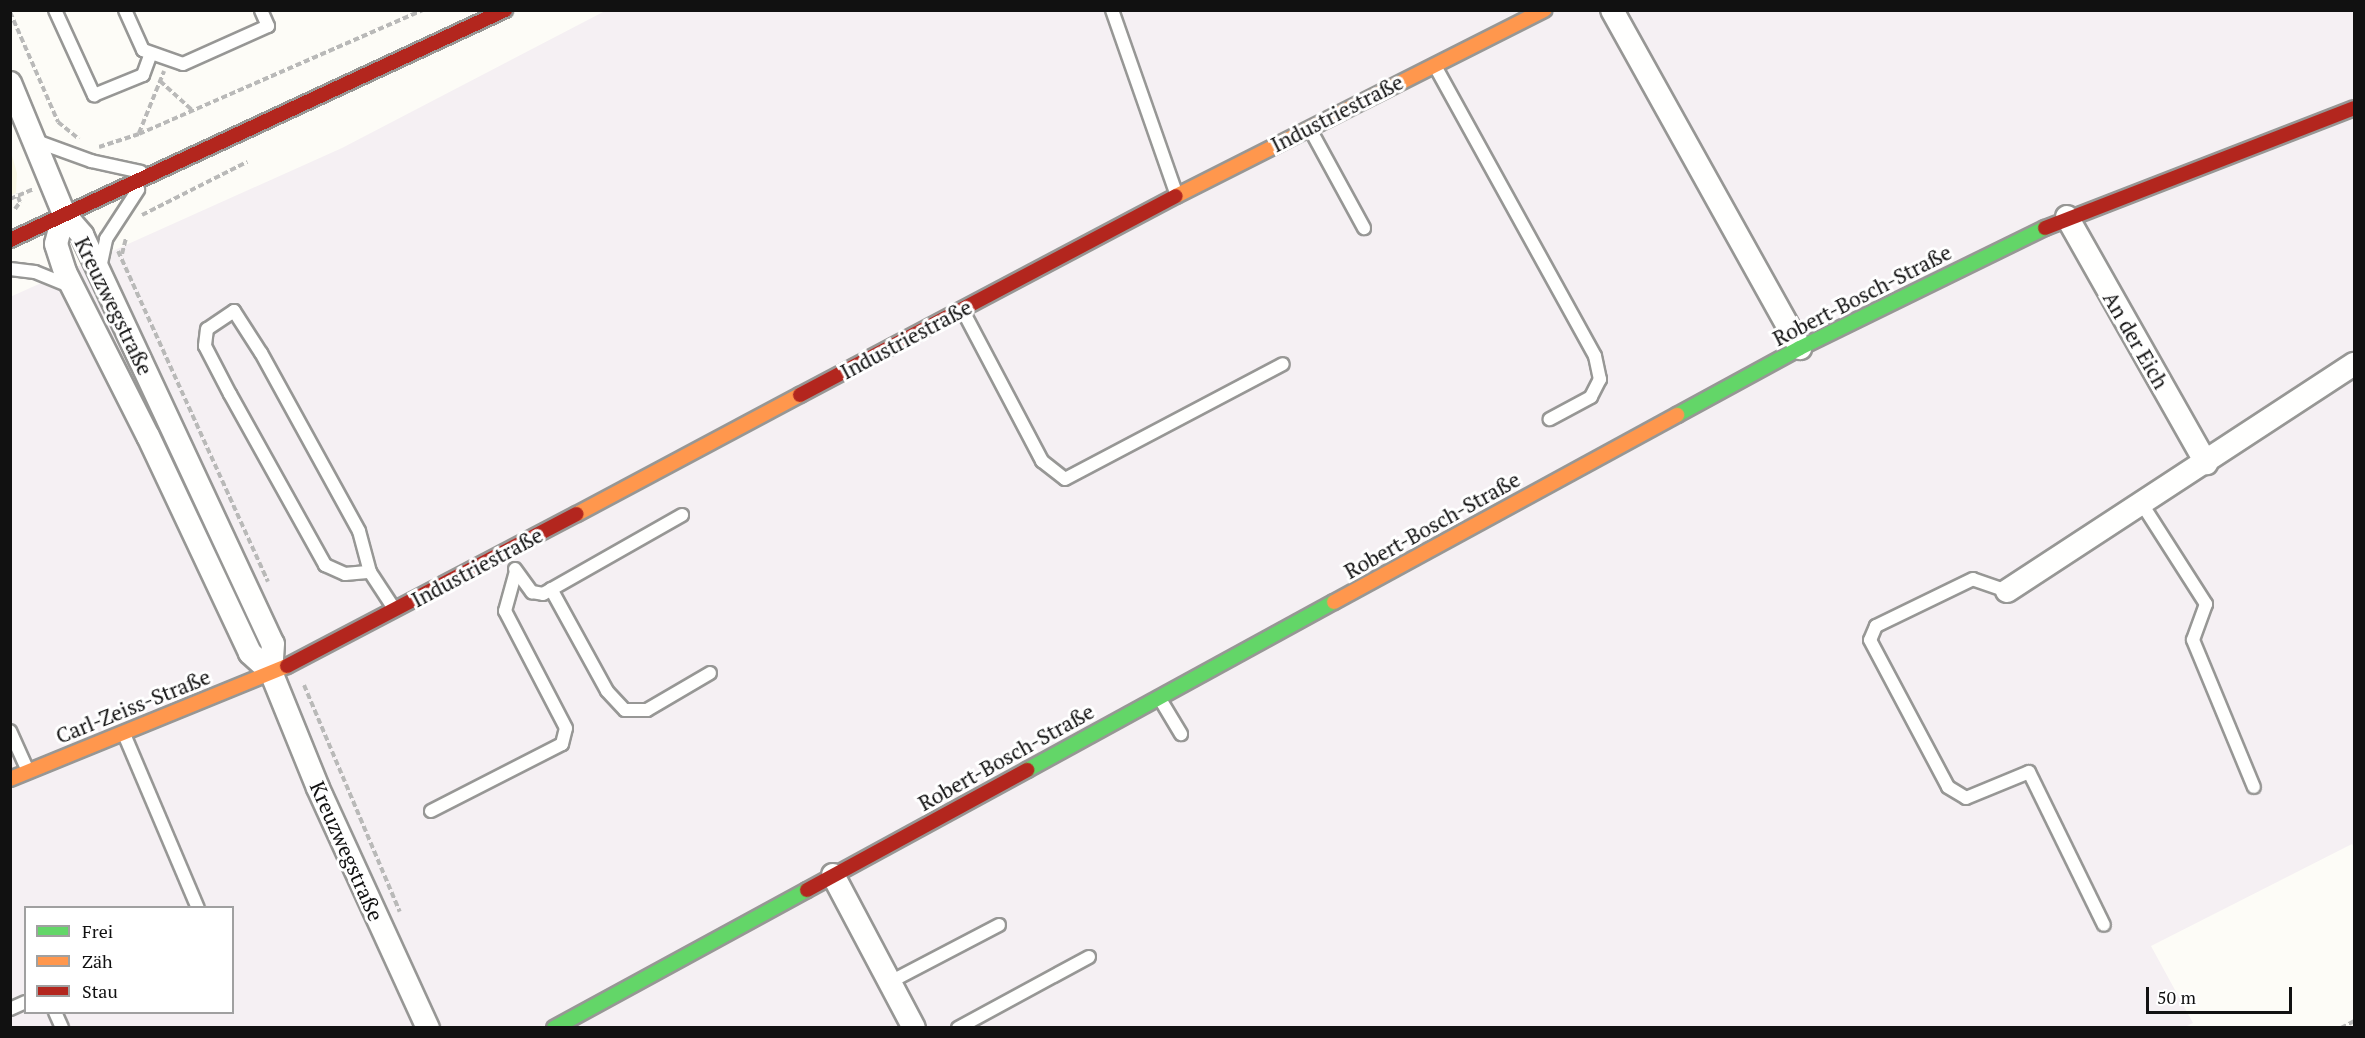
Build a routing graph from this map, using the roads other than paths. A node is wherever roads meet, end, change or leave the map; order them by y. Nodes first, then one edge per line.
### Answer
1 (55, 10) edge
2 (125, 10) edge
3 (261, 10) edge
4 (505, 10) edge
5 (1112, 10) edge
6 (1506, 10) edge
7 (1545, 10) edge
8 (1612, 10) edge
9 (1512, 27) junction
10 (151, 52) junction
11 (1435, 64) junction
12 (10, 83) edge
13 (2355, 108) edge
14 (1309, 126) junction
15 (36, 141) junction
16 (150, 174) junction
17 (1177, 195) junction
18 (64, 214) junction
19 (2067, 217) junction
20 (1364, 228) dead end
21 (10, 240) edge
22 (10, 269) edge
23 (100, 272) junction
24 (75, 289) junction
25 (962, 309) junction
26 (1800, 348) junction
27 (1283, 363) dead end
28 (2355, 364) edge
29 (1550, 419) dead end
30 (2206, 463) junction
31 (2142, 504) junction
32 (682, 515) dead end
33 (506, 552) junction
34 (516, 571) junction
35 (370, 572) junction
36 (551, 589) junction
37 (2007, 591) joint
38 (395, 611) junction
39 (271, 672) junction
40 (710, 673) dead end
41 (1159, 698) junction
42 (10, 731) edge
43 (124, 732) junction
44 (1181, 735) dead end
45 (28, 772) junction
46 (10, 779) edge
47 (2254, 787) dead end
48 (431, 811) dead end
49 (833, 875) junction
50 (197, 906) edge
51 (999, 925) dead end
52 (2104, 925) dead end
53 (1089, 957) dead end
54 (890, 982) junction
55 (24, 1003) edge
56 (10, 1009) edge
57 (56, 1014) edge
58 (62, 1028) edge
59 (428, 1028) edge
60 (554, 1028) edge
61 (914, 1028) edge
62 (958, 1028) edge

1 - 10 lane
2 - 10 lane
3 - 10 lane
4 - 16 street
5 - 17 lane
6 - 9 lane
7 - 9 street, Industriestraße
8 - 26 street
9 - 11 street, Industriestraße
11 - 14 street, Industriestraße
11 - 29 lane
12 - 15 street
13 - 19 street, Robert-Bosch-Straße
14 - 17 street, Industriestraße
14 - 20 lane
15 - 16 lane
15 - 18 street
16 - 18 street
16 - 23 lane
17 - 25 street, Industriestraße
18 - 21 street
18 - 23 street, Kreuzwegstraße
18 - 24 street, Kreuzwegstraße
19 - 26 street, Robert-Bosch-Straße
19 - 30 street, An der Eich
22 - 24 lane
23 - 39 street, Kreuzwegstraße
24 - 39 street, Kreuzwegstraße
25 - 27 lane
25 - 33 street, Industriestraße
26 - 41 street, Robert-Bosch-Straße
28 - 30 street
30 - 31 street
31 - 37 street
31 - 47 lane
32 - 36 lane
33 - 34 lane
33 - 38 street, Industriestraße
34 - 36 lane
34 - 48 lane
35 - 35 lane
35 - 38 lane
36 - 40 lane
37 - 52 lane
38 - 39 street, Industriestraße
39 - 43 street, Carl-Zeiss-Straße
39 - 59 street, Kreuzwegstraße
41 - 44 lane
41 - 49 street, Robert-Bosch-Straße
42 - 45 lane
43 - 45 street, Carl-Zeiss-Straße
43 - 50 lane
45 - 46 street, Carl-Zeiss-Straße
49 - 54 street
49 - 60 street, Robert-Bosch-Straße
51 - 54 lane
53 - 62 lane
54 - 61 street
55 - 56 lane
57 - 58 lane

